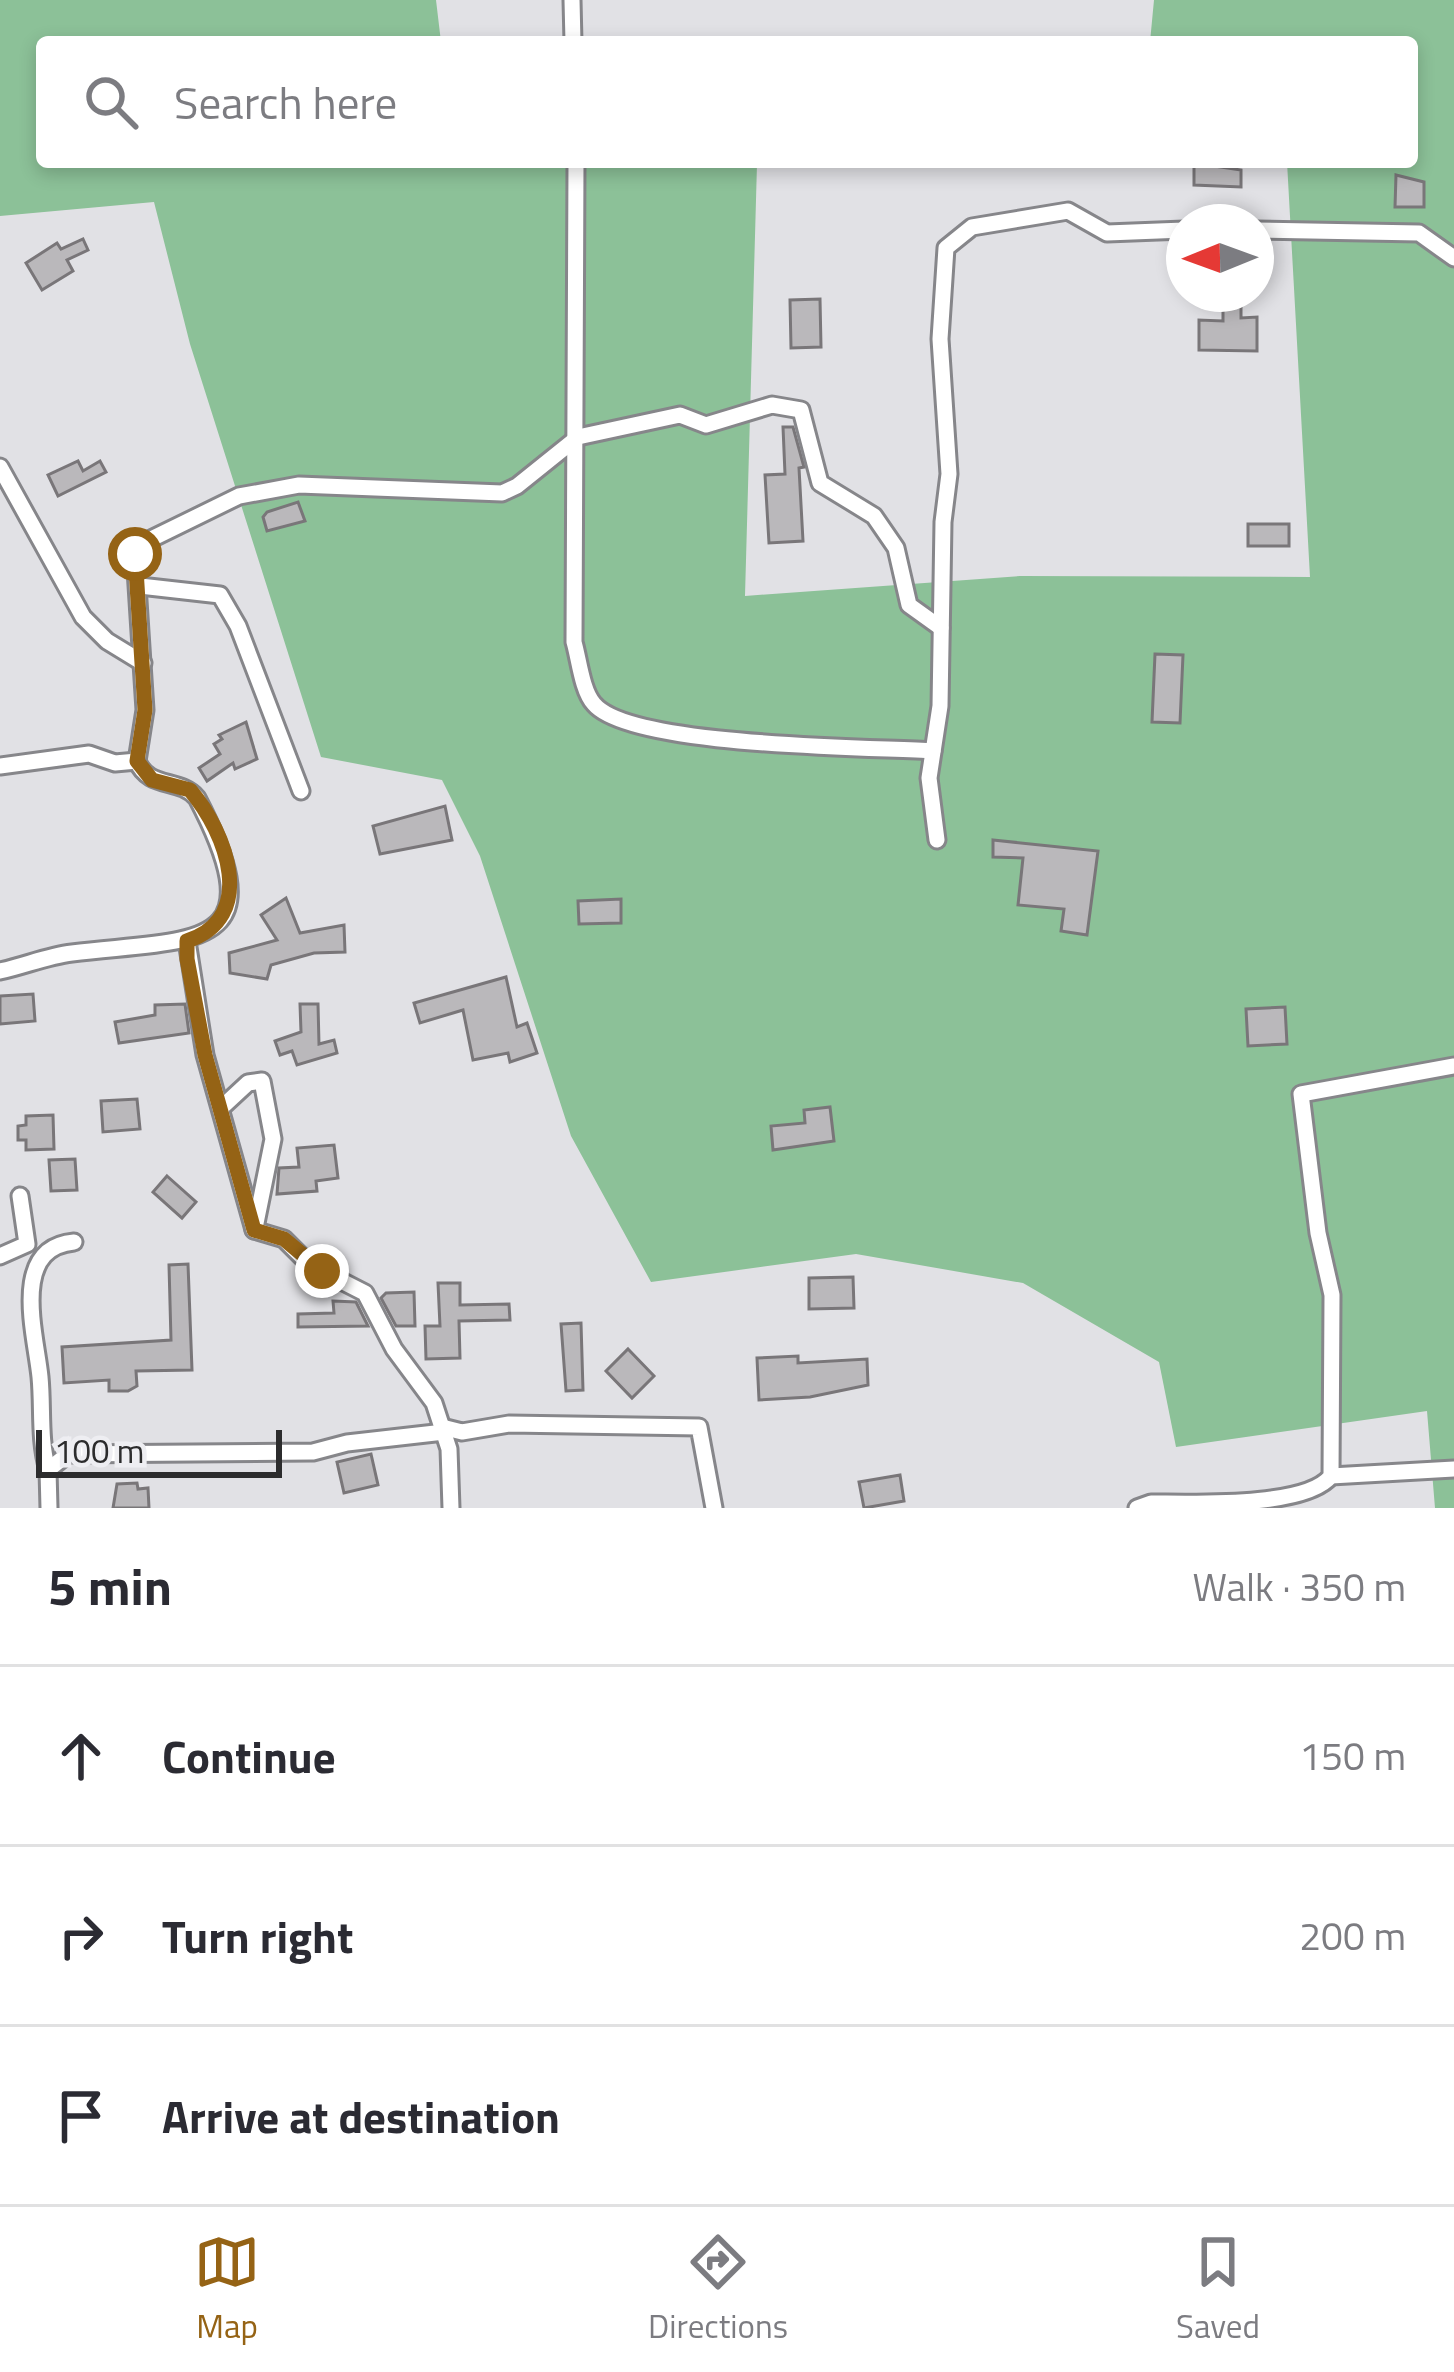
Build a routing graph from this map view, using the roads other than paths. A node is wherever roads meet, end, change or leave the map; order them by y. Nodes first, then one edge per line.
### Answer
1 (572, 0) edge
2 (573, 36) edge
3 (576, 168) edge
4 (1274, 230) edge
5 (1166, 231) edge
6 (1454, 258) edge
7 (578, 437) junction
8 (0, 466) edge
9 (140, 586) junction
10 (941, 628) junction
11 (143, 639) junction
12 (124, 649) junction
13 (143, 663) junction
14 (933, 751) junction
15 (137, 761) junction
16 (0, 766) edge
17 (301, 791) dead end
18 (937, 840) dead end
19 (187, 941) junction
20 (0, 971) edge
21 (1454, 1066) edge
22 (221, 1108) junction
23 (20, 1196) dead end
24 (254, 1230) junction
25 (74, 1242) dead end
26 (27, 1244) junction
27 (0, 1256) edge
28 (33, 1271) junction
29 (445, 1436) junction
30 (1454, 1469) edge
31 (48, 1470) junction
32 (1331, 1476) junction
33 (49, 1508) edge
34 (451, 1508) edge
35 (714, 1508) edge
36 (1137, 1508) edge

1 - 2 street
3 - 7 street
4 - 6 street
5 - 10 street
7 - 9 street
7 - 10 street
7 - 14 street
8 - 12 street
9 - 11 street
9 - 17 street
10 - 14 street
11 - 12 street
11 - 13 street
12 - 13 street
13 - 15 street
14 - 18 street
15 - 16 street
15 - 19 street
19 - 20 street
19 - 22 street
21 - 32 street
22 - 24 street
22 - 24 street
23 - 26 street
24 - 29 street
25 - 28 street
26 - 27 street
26 - 28 street
28 - 31 street
29 - 31 street
29 - 34 street
29 - 35 street
30 - 32 street
31 - 33 street
32 - 36 street

